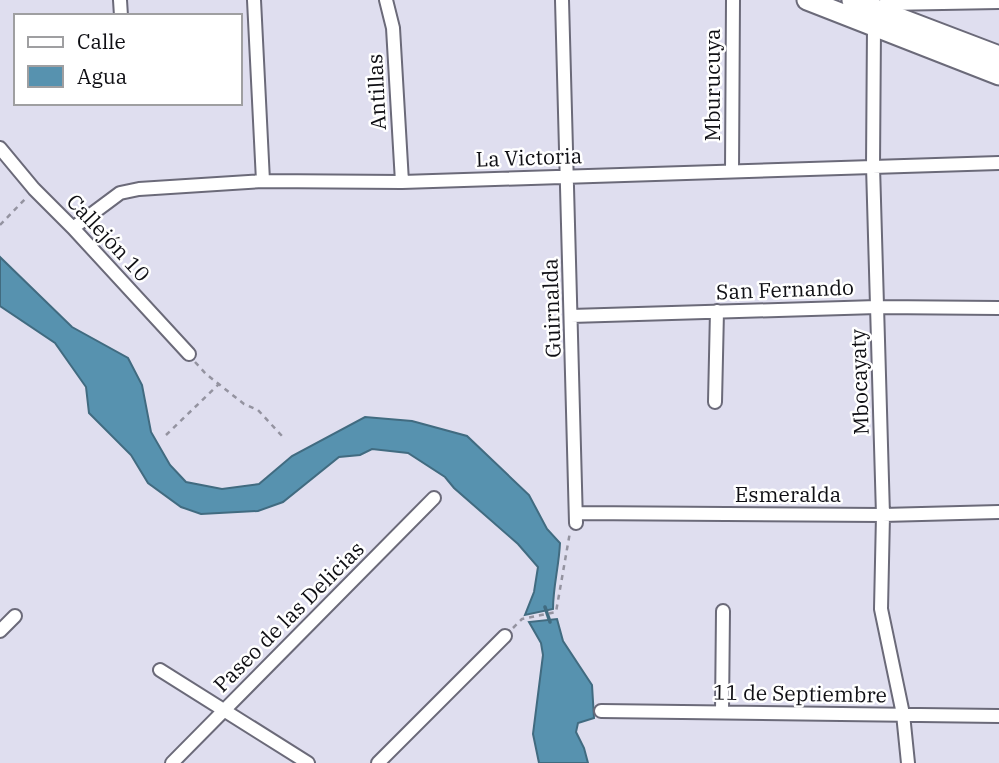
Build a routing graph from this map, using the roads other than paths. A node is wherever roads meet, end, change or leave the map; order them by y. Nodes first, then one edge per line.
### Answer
1 (254, 0) edge
2 (386, 0) edge
3 (562, 0) edge
4 (733, 0) edge
5 (807, 0) edge
6 (852, 0) edge
7 (999, 2) edge
8 (882, 11) edge
9 (999, 56) edge
10 (999, 75) edge
11 (0, 148) edge
12 (999, 163) edge
13 (873, 166) junction
14 (732, 170) junction
15 (567, 176) junction
16 (263, 181) junction
17 (402, 182) junction
18 (73, 228) junction
19 (877, 307) junction
20 (999, 308) edge
21 (717, 311) junction
22 (571, 317) junction
23 (189, 354) road end
24 (715, 402) dead end
25 (434, 498) dead end
26 (999, 512) edge
27 (883, 515) junction
28 (576, 518) joint
29 (723, 611) dead end
30 (15, 616) dead end
31 (0, 631) edge
32 (505, 636) dead end
33 (160, 670) dead end
34 (223, 711) junction
35 (601, 711) dead end
36 (722, 712) junction
37 (903, 714) junction
38 (999, 716) edge
39 (172, 763) edge
40 (308, 763) edge
41 (378, 763) edge
42 (908, 763) edge

1 - 16 street
2 - 17 street, Antillas
3 - 15 street, Guirnalda
4 - 14 street, Mburucuya
5 - 8 main road
6 - 8 main road
7 - 8 street
8 - 9 main road
8 - 10 main road
8 - 13 street, Mbocayaty
11 - 18 street, Callejón 10
12 - 13 street, La Victoria
13 - 14 street, La Victoria
13 - 19 street, Mbocayaty
14 - 15 street, La Victoria
15 - 17 street, La Victoria
15 - 22 street, Guirnalda
16 - 17 street, La Victoria
16 - 18 street, La Victoria
18 - 23 street, Callejón 10
19 - 20 street, San Fernando
19 - 21 street, San Fernando
19 - 27 street, Mbocayaty
21 - 22 street, San Fernando
21 - 24 street
22 - 28 street, Guirnalda
25 - 34 street, Paseo de las Delicias
26 - 27 street, Esmeralda
27 - 28 street, Esmeralda
27 - 37 street, Mbocayaty
29 - 36 street
30 - 31 street
32 - 41 street
33 - 34 street
34 - 39 street, Paseo de las Delicias
34 - 40 street
35 - 36 street, 11 de Septiembre
36 - 37 street, 11 de Septiembre
37 - 38 street, 11 de Septiembre
37 - 42 street, Mbocayaty

